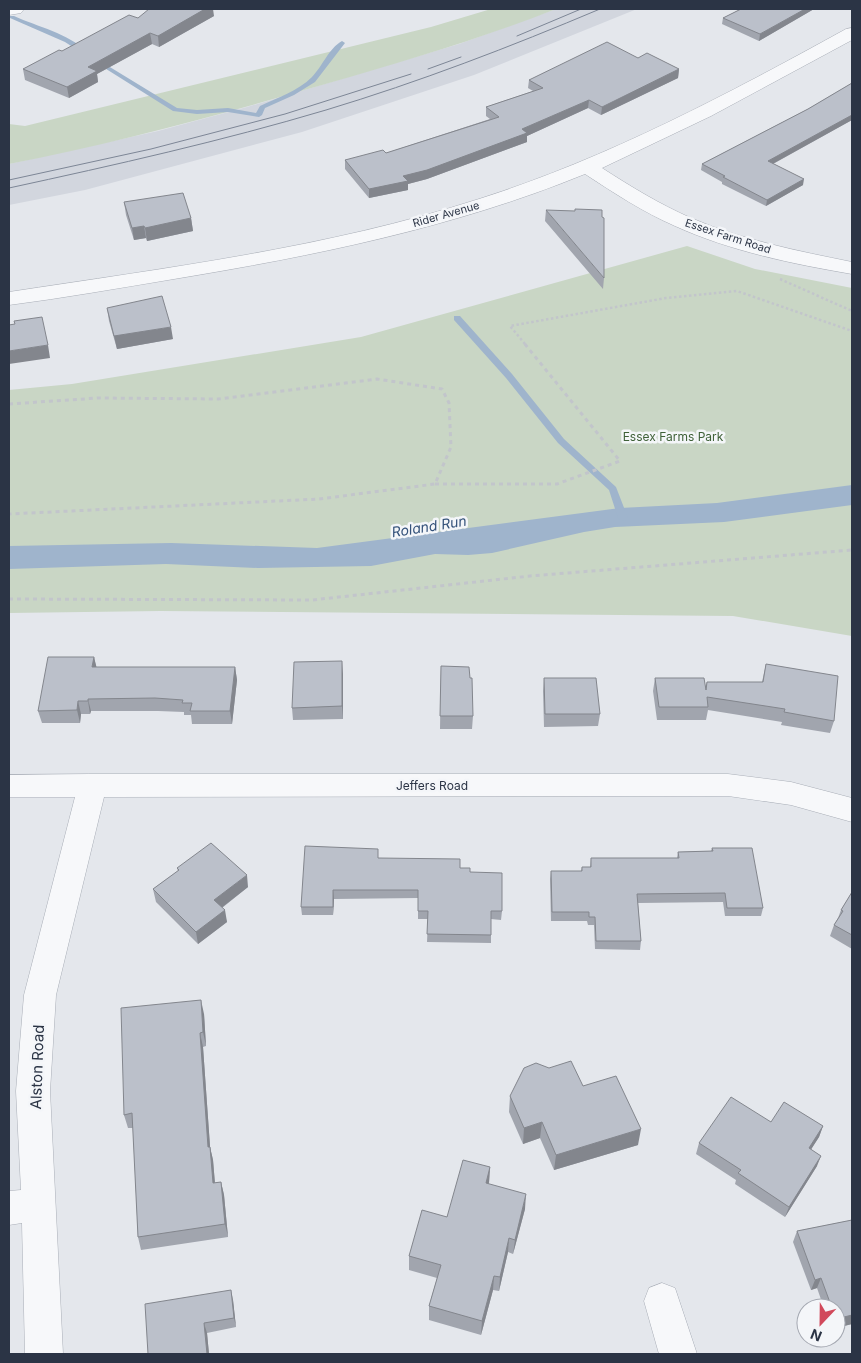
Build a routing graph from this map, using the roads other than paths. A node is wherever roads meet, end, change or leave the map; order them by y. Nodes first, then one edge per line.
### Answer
1 (15, 9) edge
2 (9, 10) edge
3 (852, 32) edge
4 (586, 167) junction
5 (852, 268) edge
6 (9, 299) edge
7 (92, 785) junction
8 (9, 786) edge
9 (852, 810) edge
10 (24, 1206) edge
11 (662, 1300) dead end
12 (44, 1354) edge
13 (678, 1354) edge

1 - 2 street
3 - 4 street, Rider Avenue
4 - 5 street, Essex Farm Road
4 - 6 street, Rider Avenue
7 - 8 street, Jeffers Road
7 - 9 street, Jeffers Road
7 - 10 street, Alston Road
10 - 12 street, Alston Road
11 - 13 street

